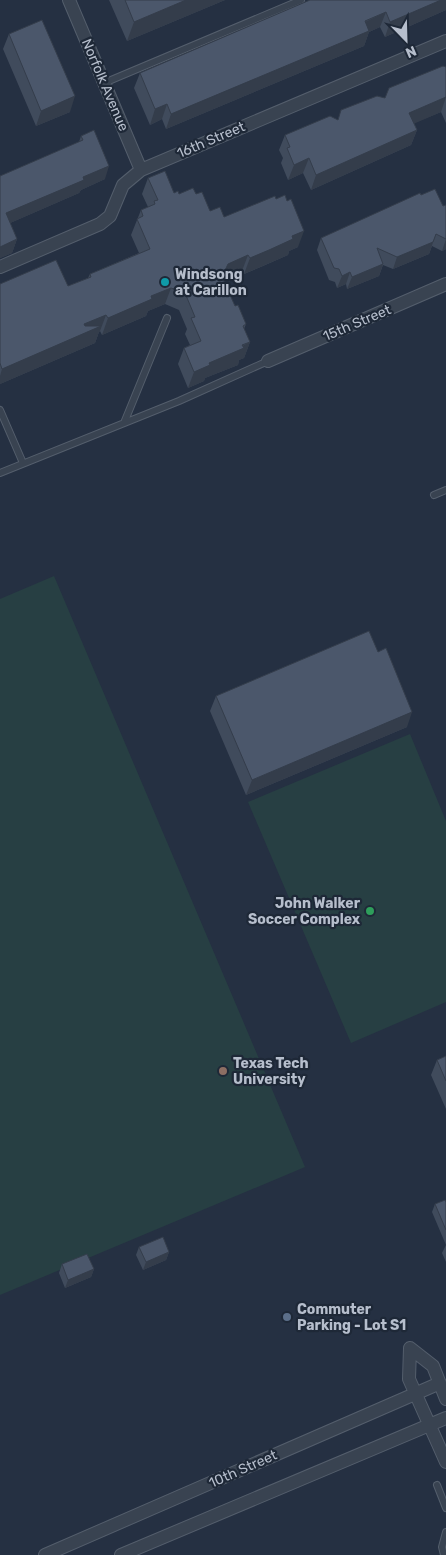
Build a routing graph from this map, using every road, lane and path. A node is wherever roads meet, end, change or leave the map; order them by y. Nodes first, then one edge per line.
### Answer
1 (69, 0) edge
2 (301, 0) edge
3 (446, 41) edge
4 (104, 83) junction
5 (141, 170) junction
6 (0, 267) edge
7 (446, 284) edge
8 (167, 318) dead end
9 (268, 361) joint
10 (0, 410) edge
11 (124, 423) junction
12 (23, 463) junction
13 (0, 473) edge
14 (446, 490) edge
15 (434, 495) dead end
16 (440, 1383) junction
17 (416, 1394) junction
18 (446, 1398) edge
19 (446, 1418) edge
20 (429, 1426) junction
21 (446, 1462) edge
22 (436, 1485) dead end
23 (446, 1508) edge
24 (446, 1532) edge
25 (45, 1555) edge
26 (121, 1555) edge
27 (444, 1555) edge

1 - 4 street, Norfolk Avenue
2 - 4 lane
3 - 5 street, 16th Street
4 - 5 street, Norfolk Avenue
5 - 6 street, 16th Street
7 - 9 street, 15th Street
8 - 11 lane
9 - 11 lane
10 - 12 lane
11 - 12 lane
12 - 13 lane
14 - 15 lane
16 - 17 street, 10th Street
16 - 17 street
16 - 18 street
17 - 20 street
17 - 25 street, 10th Street
19 - 20 street
20 - 21 street
20 - 26 street
22 - 23 lane
24 - 27 lane

